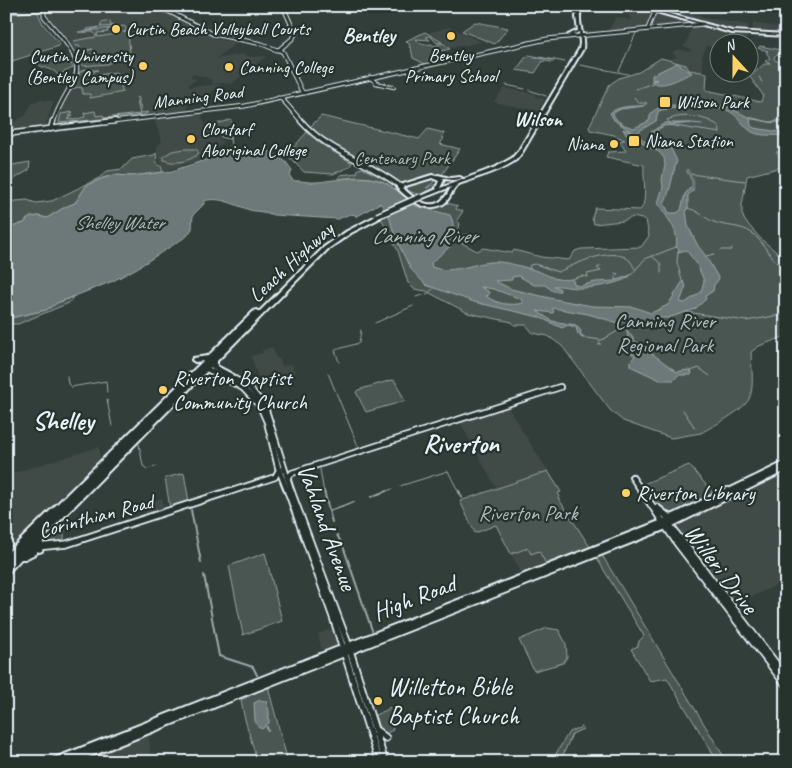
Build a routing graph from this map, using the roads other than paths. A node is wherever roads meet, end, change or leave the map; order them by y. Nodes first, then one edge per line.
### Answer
1 (54, 6) edge
2 (60, 6) edge
3 (160, 6) edge
4 (578, 6) edge
5 (636, 6) edge
6 (640, 6) edge
7 (282, 7) edge
8 (42, 8) edge
9 (657, 10) edge
10 (6, 11) edge
11 (696, 22) junction
12 (689, 24) junction
13 (703, 24) junction
14 (52, 26) junction
15 (649, 27) junction
16 (57, 28) dead end
17 (739, 32) edge
18 (739, 32) edge
19 (579, 34) junction
20 (760, 34) edge
21 (784, 35) edge
22 (278, 48) junction
23 (370, 78) junction
24 (394, 87) dead end
25 (304, 91) junction
26 (281, 99) junction
27 (59, 100) junction
28 (273, 100) junction
29 (54, 105) dead end
30 (290, 110) junction
31 (161, 115) junction
32 (138, 117) junction
33 (51, 128) junction
34 (6, 133) edge
35 (517, 155) junction
36 (505, 161) junction
37 (466, 177) junction
38 (458, 182) junction
39 (400, 186) junction
40 (436, 190) junction
41 (378, 216) junction
42 (328, 246) junction
43 (212, 358) junction
44 (202, 368) junction
45 (213, 372) joint
46 (230, 376) junction
47 (557, 387) dead end
48 (276, 444) junction
49 (277, 459) junction
50 (786, 464) edge
51 (786, 468) edge
52 (285, 474) junction
53 (633, 479) dead end
54 (641, 488) junction
55 (237, 490) junction
56 (657, 508) junction
57 (673, 518) junction
58 (666, 523) junction
59 (29, 547) junction
60 (6, 560) edge
61 (6, 569) edge
62 (347, 649) junction
63 (786, 676) edge
64 (786, 685) edge
65 (371, 736) junction
66 (381, 742) junction
67 (381, 761) edge
68 (53, 762) edge
69 (68, 762) edge

1 - 8 main road
2 - 8 main road
3 - 22 main road
4 - 19 highway, Leach Highway
4 - 19 highway
5 - 9 highway
6 - 9 highway
7 - 22 main road
8 - 10 main road
8 - 14 main road
8 - 27 main road
9 - 11 highway
9 - 15 main road
11 - 12 main road, Manning Road
11 - 13 highway
11 - 17 highway
12 - 13 main road, Manning Road
12 - 15 main road, Manning Road
13 - 18 highway
14 - 16 main road
14 - 27 main road
15 - 19 main road, Manning Road
19 - 23 main road, Manning Road
19 - 35 highway, Leach Highway
19 - 36 highway, Leach Highway
20 - 21 highway
22 - 25 main road
23 - 24 main road
23 - 25 main road, Manning Road
25 - 26 main road, Manning Road
25 - 26 main road, Manning Road
26 - 28 main road, Manning Road
26 - 30 main road
26 - 31 main road, Manning Road
26 - 39 main road
27 - 33 main road
28 - 30 main road
28 - 33 main road, Manning Road
29 - 33 main road
30 - 39 main road
31 - 32 main road, Manning Road
31 - 32 main road
32 - 33 main road, Manning Road
33 - 34 main road, Manning Road
33 - 34 main road, Manning Road
35 - 36 highway
35 - 38 highway, Leach Highway
36 - 37 highway, Leach Highway
37 - 39 highway
37 - 40 highway, Leach Highway
38 - 39 highway
38 - 40 highway, Leach Highway
39 - 40 highway
39 - 40 highway
40 - 41 highway, Leach Highway, bridge
41 - 42 highway, Leach Highway
41 - 42 highway, Leach Highway
42 - 43 highway, Leach Highway
43 - 44 highway, Leach Highway
43 - 44 highway
43 - 46 highway
44 - 45 highway
44 - 46 main road, Vahland Avenue
44 - 59 highway, Leach Highway
44 - 59 highway, Leach Highway
45 - 49 main road, Vahland Avenue
46 - 48 main road, Vahland Avenue
47 - 52 main road, Corinthian Road
48 - 49 main road
48 - 52 main road, Vahland Avenue
49 - 52 main road, Vahland Avenue
50 - 57 main road, High Road
51 - 58 main road, High Road
52 - 55 main road, Corinthian Road
52 - 55 main road, Corinthian Road
52 - 62 main road, Vahland Avenue
53 - 54 main road
54 - 56 main road
54 - 58 main road
55 - 59 main road, Corinthian Road
56 - 57 main road
56 - 58 main road
57 - 58 main road, High Road
58 - 62 main road, High Road
58 - 63 main road, Willeri Drive
58 - 64 main road, Willeri Drive
59 - 60 highway, Leach Highway
59 - 61 highway
62 - 65 main road, Vahland Avenue
62 - 66 main road, Vahland Avenue
62 - 68 main road, High Road
62 - 69 main road, High Road
65 - 66 main road
65 - 67 main road, Vahland Avenue
66 - 67 main road, Vahland Avenue

